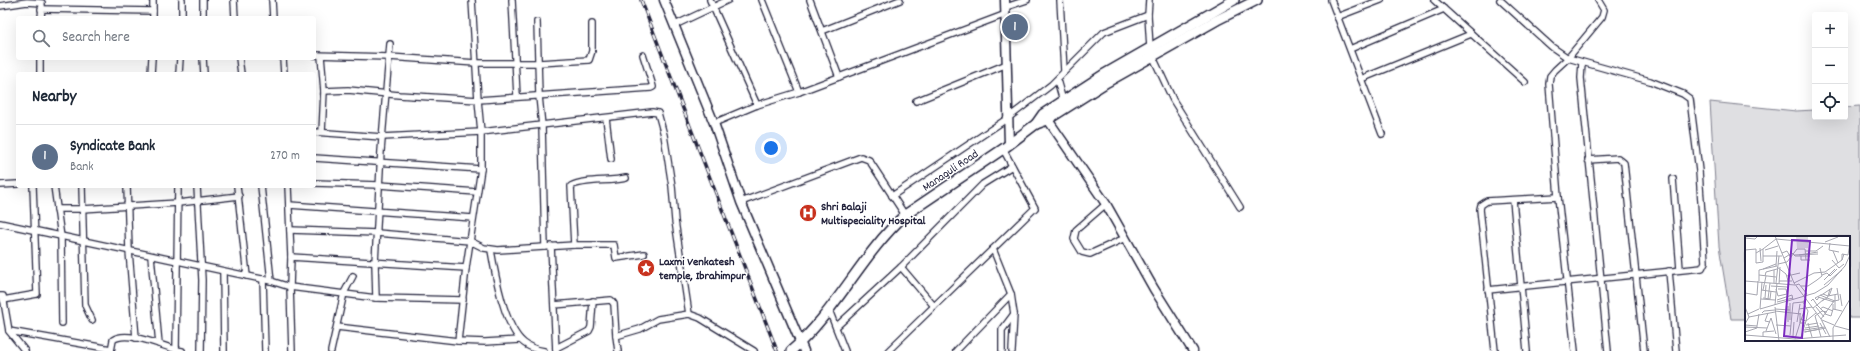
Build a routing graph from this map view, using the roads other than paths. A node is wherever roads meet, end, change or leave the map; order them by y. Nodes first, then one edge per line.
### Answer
1 (153, 0) edge
2 (182, 0) edge
3 (203, 0) edge
4 (234, 0) edge
5 (272, 0) edge
6 (472, 0) edge
7 (512, 0) edge
8 (664, 0) edge
9 (710, 0) edge
10 (728, 0) edge
11 (762, 0) edge
12 (810, 0) edge
13 (900, 0) edge
14 (1027, 0) edge
15 (1060, 0) edge
16 (1149, 0) edge
17 (1234, 0) edge
18 (1257, 0) edge
19 (1331, 0) edge
20 (1381, 0) edge
21 (1434, 0) edge
22 (1501, 0) edge
23 (1598, 0) edge
24 (42, 4) edge
25 (0, 6) edge
26 (713, 7) junction
27 (1006, 7) edge
28 (1444, 9) junction
29 (153, 11) junction
30 (1148, 15) junction
31 (41, 16) edge
32 (153, 16) edge
33 (182, 16) edge
34 (203, 16) edge
35 (235, 16) edge
36 (273, 16) edge
37 (1337, 17) junction
38 (537, 22) dead end
39 (592, 24) dead end
40 (675, 25) junction
41 (822, 31) junction
42 (1471, 34) junction
43 (390, 44) dead end
44 (1350, 49) junction
45 (1152, 53) junction
46 (316, 55) edge
47 (321, 56) junction
48 (643, 56) dead end
49 (389, 57) junction
50 (1568, 58) junction
51 (40, 60) edge
52 (152, 60) edge
53 (180, 60) edge
54 (204, 60) edge
55 (239, 60) edge
56 (283, 60) edge
57 (514, 62) junction
58 (476, 63) junction
59 (539, 63) junction
60 (1582, 63) junction
61 (1007, 64) junction
62 (1064, 71) junction
63 (40, 72) edge
64 (151, 72) edge
65 (179, 72) edge
66 (204, 72) edge
67 (240, 72) edge
68 (284, 72) edge
69 (839, 77) junction
70 (1361, 79) junction
71 (1057, 80) junction
72 (1525, 82) dead end
73 (324, 91) junction
74 (798, 92) junction
75 (386, 94) junction
76 (517, 96) junction
77 (539, 96) junction
78 (478, 100) junction
79 (916, 101) dead end
80 (1063, 101) junction
81 (757, 105) junction
82 (1045, 117) junction
83 (606, 118) junction
84 (1008, 118) junction
85 (714, 123) junction
86 (542, 126) junction
87 (316, 132) edge
88 (322, 132) junction
89 (482, 132) junction
90 (1382, 134) dead end
91 (382, 137) junction
92 (1006, 147) junction
93 (316, 158) edge
94 (611, 159) dead end
95 (1588, 160) junction
96 (380, 161) junction
97 (1012, 166) junction
98 (481, 169) junction
99 (626, 178) dead end
100 (1673, 179) dead end
101 (16, 184) edge
102 (316, 184) edge
103 (0, 185) edge
104 (379, 185) junction
105 (32, 188) edge
106 (54, 188) edge
107 (82, 188) edge
108 (127, 188) edge
109 (178, 188) edge
110 (197, 188) edge
111 (237, 188) edge
112 (261, 188) edge
113 (288, 188) edge
114 (477, 192) junction
115 (238, 196) junction
116 (892, 196) junction
117 (1558, 197) junction
118 (1513, 200) junction
119 (198, 201) junction
120 (741, 202) junction
121 (178, 203) junction
122 (1106, 204) junction
123 (128, 205) junction
124 (289, 205) junction
125 (1240, 207) dead end
126 (57, 209) junction
127 (82, 209) junction
128 (378, 210) junction
129 (905, 215) junction
130 (473, 218) junction
131 (0, 223) edge
132 (290, 230) junction
133 (35, 231) junction
134 (377, 234) junction
135 (60, 237) junction
136 (1125, 238) junction
137 (82, 241) junction
138 (470, 242) junction
139 (574, 245) junction
140 (551, 246) junction
141 (544, 247) junction
142 (993, 249) junction
143 (491, 250) junction
144 (130, 251) junction
145 (644, 254) dead end
146 (151, 256) junction
147 (292, 257) junction
148 (178, 262) junction
149 (375, 263) junction
150 (201, 267) junction
151 (901, 267) junction
152 (466, 268) junction
153 (1680, 269) junction
154 (1669, 270) junction
155 (223, 271) junction
156 (1635, 275) junction
157 (247, 276) junction
158 (353, 276) dead end
159 (263, 279) junction
160 (1600, 279) junction
161 (271, 281) junction
162 (1567, 281) junction
163 (290, 286) junction
164 (1521, 286) junction
165 (1488, 290) junction
166 (344, 293) junction
167 (1011, 294) junction
168 (2, 298) edge
169 (376, 298) junction
170 (463, 300) junction
171 (593, 301) junction
172 (554, 305) junction
173 (934, 306) junction
174 (829, 310) junction
175 (689, 314) junction
176 (1014, 314) junction
177 (92, 320) dead end
178 (62, 323) dead end
179 (337, 327) junction
180 (836, 327) junction
181 (9, 331) junction
182 (616, 336) junction
183 (136, 338) junction
184 (520, 340) junction
185 (458, 341) junction
186 (159, 344) junction
187 (802, 347) edge
188 (556, 349) edge
189 (1002, 349) edge
190 (111, 350) edge
191 (179, 350) edge
192 (891, 350) edge
193 (25, 351) edge
194 (201, 351) edge
195 (224, 351) edge
196 (265, 351) edge
197 (292, 351) edge
198 (331, 351) edge
199 (544, 351) edge
200 (618, 351) edge
201 (754, 351) edge
202 (791, 351) edge
203 (845, 351) edge
204 (956, 351) edge
205 (996, 351) edge
206 (1012, 351) edge
207 (1193, 351) edge
208 (1495, 351) edge
209 (1527, 351) edge
210 (1575, 351) edge
211 (1608, 351) edge
212 (1644, 351) edge
213 (1676, 351) edge

1 - 29 street
2 - 33 street
3 - 34 street
4 - 35 street
5 - 36 street
6 - 58 street
7 - 57 street
8 - 40 street
9 - 26 street
10 - 26 street
11 - 74 street
12 - 41 street
13 - 41 street
14 - 27 street
15 - 62 street
16 - 30 street
17 - 45 main road, Managuli Road
18 - 45 main road, Managuli Road
19 - 37 street
20 - 37 street
21 - 28 street
22 - 50 street
23 - 50 street
24 - 25 street
24 - 29 street
24 - 31 street
26 - 40 street
26 - 81 street
27 - 61 street
27 - 69 street
28 - 42 street
28 - 44 street
29 - 32 street
30 - 45 street
30 - 62 street
37 - 44 street
38 - 59 street
39 - 59 street
40 - 85 street
41 - 69 street
42 - 70 street
42 - 72 street
43 - 49 street
44 - 70 street
45 - 80 main road, Managuli Road
45 - 82 main road, Managuli Road
45 - 125 street
46 - 47 street
47 - 49 street
47 - 73 street
48 - 77 street
49 - 58 street
49 - 75 street
50 - 60 street
50 - 117 street
51 - 63 street
52 - 64 street
53 - 65 street
54 - 66 street
55 - 67 street
56 - 68 street
57 - 58 street
57 - 59 street
57 - 76 street
58 - 78 street
59 - 77 street
60 - 95 street
60 - 153 street
61 - 79 street
61 - 84 street
62 - 71 street
69 - 74 street
70 - 90 street
71 - 80 street
71 - 84 street
73 - 75 street
73 - 88 street
74 - 81 street
75 - 78 street
75 - 91 street
76 - 77 street
76 - 78 street
77 - 86 street
78 - 89 street
80 - 82 main road, Managuli Road
81 - 85 street
82 - 92 main road, Managuli Road
82 - 122 street
83 - 86 street
83 - 94 street
83 - 175 street
84 - 92 street
84 - 116 street
85 - 120 street
86 - 89 street
86 - 141 street
87 - 88 street
88 - 91 street
89 - 91 street
89 - 98 street
91 - 96 street
92 - 97 street
92 - 129 main road, Managuli Road
93 - 96 street
95 - 156 street
95 - 160 street
96 - 98 street
96 - 104 street
97 - 142 street
97 - 151 street
98 - 114 street
99 - 139 street
100 - 153 street
101 - 103 street
102 - 104 street
104 - 114 street
104 - 128 street
105 - 133 street
106 - 126 street
107 - 127 street
108 - 123 street
109 - 121 street
110 - 119 street
111 - 115 street
112 - 161 street
113 - 124 street
114 - 130 street
115 - 119 street
115 - 157 street
116 - 120 street
116 - 129 street
117 - 118 street
117 - 162 street
118 - 164 street
118 - 165 street
119 - 121 street
119 - 150 street
120 - 187 street
121 - 123 street
121 - 148 street
122 - 136 street
122 - 136 street
123 - 127 street
123 - 144 street
124 - 128 street
124 - 132 street
126 - 127 street
126 - 135 street
127 - 137 street
128 - 130 street
128 - 134 street
129 - 174 main road, Managuli Road
130 - 138 street
131 - 133 street
132 - 134 street
132 - 147 street
133 - 135 street
133 - 168 street
134 - 138 street
134 - 149 street
135 - 137 street
135 - 178 street
136 - 207 street
137 - 144 street
137 - 177 street
138 - 143 street
138 - 152 street
139 - 140 street
139 - 145 street
140 - 141 street
140 - 172 street
141 - 143 street
142 - 167 street
142 - 173 street
143 - 184 street
144 - 146 street
144 - 183 street
146 - 148 street
146 - 186 street
147 - 149 street
147 - 163 street
148 - 150 street
148 - 191 street
149 - 152 street
149 - 169 street
150 - 155 street
150 - 194 street
151 - 173 street
151 - 180 street
152 - 170 street
153 - 154 street
154 - 156 street
154 - 213 street
155 - 157 street
155 - 195 street
156 - 160 street
156 - 212 street
157 - 159 street
158 - 166 street
159 - 161 street
159 - 196 street
160 - 162 street
160 - 211 street
161 - 163 street
162 - 164 street
162 - 210 street
163 - 166 street
163 - 197 street
164 - 165 street
164 - 209 street
165 - 208 street
166 - 169 street
166 - 179 street
167 - 176 street
167 - 204 street
168 - 181 street
169 - 170 street
170 - 185 street
171 - 172 street
171 - 182 street
171 - 188 street
172 - 188 street
173 - 192 street
174 - 180 street
174 - 187 main road, Managuli Road
175 - 182 street
175 - 201 street
176 - 189 street
176 - 206 street
179 - 185 street
179 - 198 street
180 - 203 street
181 - 190 street
181 - 193 street
182 - 200 street
183 - 186 street
183 - 190 street
184 - 185 street
184 - 199 street
186 - 191 street
187 - 202 main road, Managuli Road
189 - 205 street

